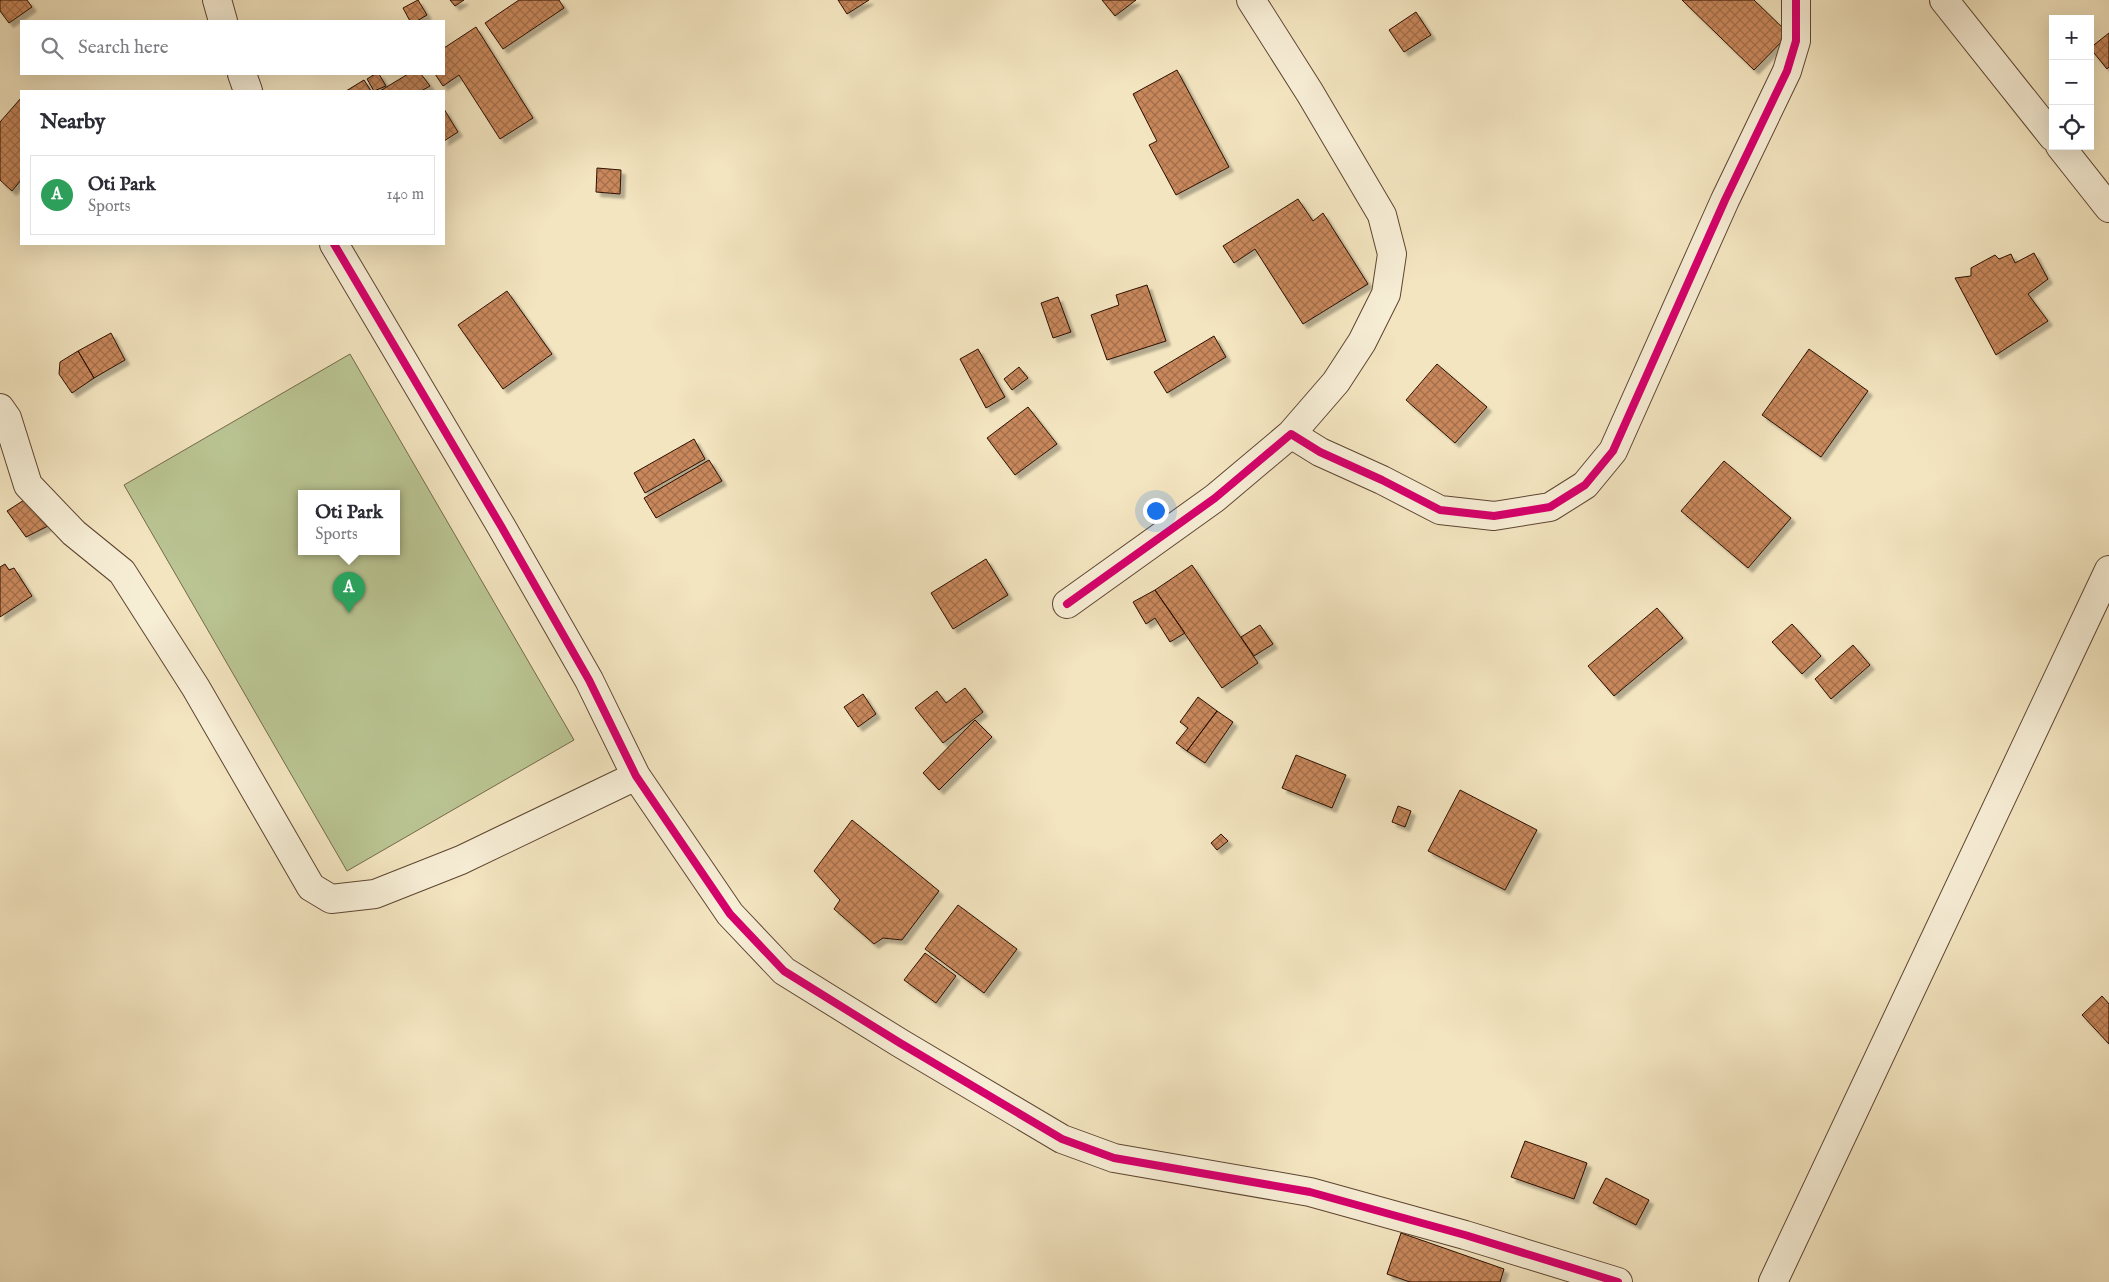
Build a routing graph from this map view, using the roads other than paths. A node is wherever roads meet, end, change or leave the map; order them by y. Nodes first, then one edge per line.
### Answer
1 (217, 0) edge
2 (1252, 0) edge
3 (1796, 0) edge
4 (1944, 0) edge
5 (223, 20) edge
6 (242, 75) edge
7 (248, 90) edge
8 (2049, 132) edge
9 (2063, 150) edge
10 (2109, 208) edge
11 (335, 245) edge
12 (0, 408) edge
13 (1291, 434) junction
14 (2109, 570) edge
15 (1067, 604) dead end
16 (636, 776) junction
17 (1618, 1282) edge
18 (1773, 1282) edge

1 - 5 street
2 - 13 street
3 - 13 street
4 - 8 street
6 - 7 street
9 - 10 street
11 - 16 street
12 - 16 street
13 - 15 street
14 - 18 street
16 - 17 street

